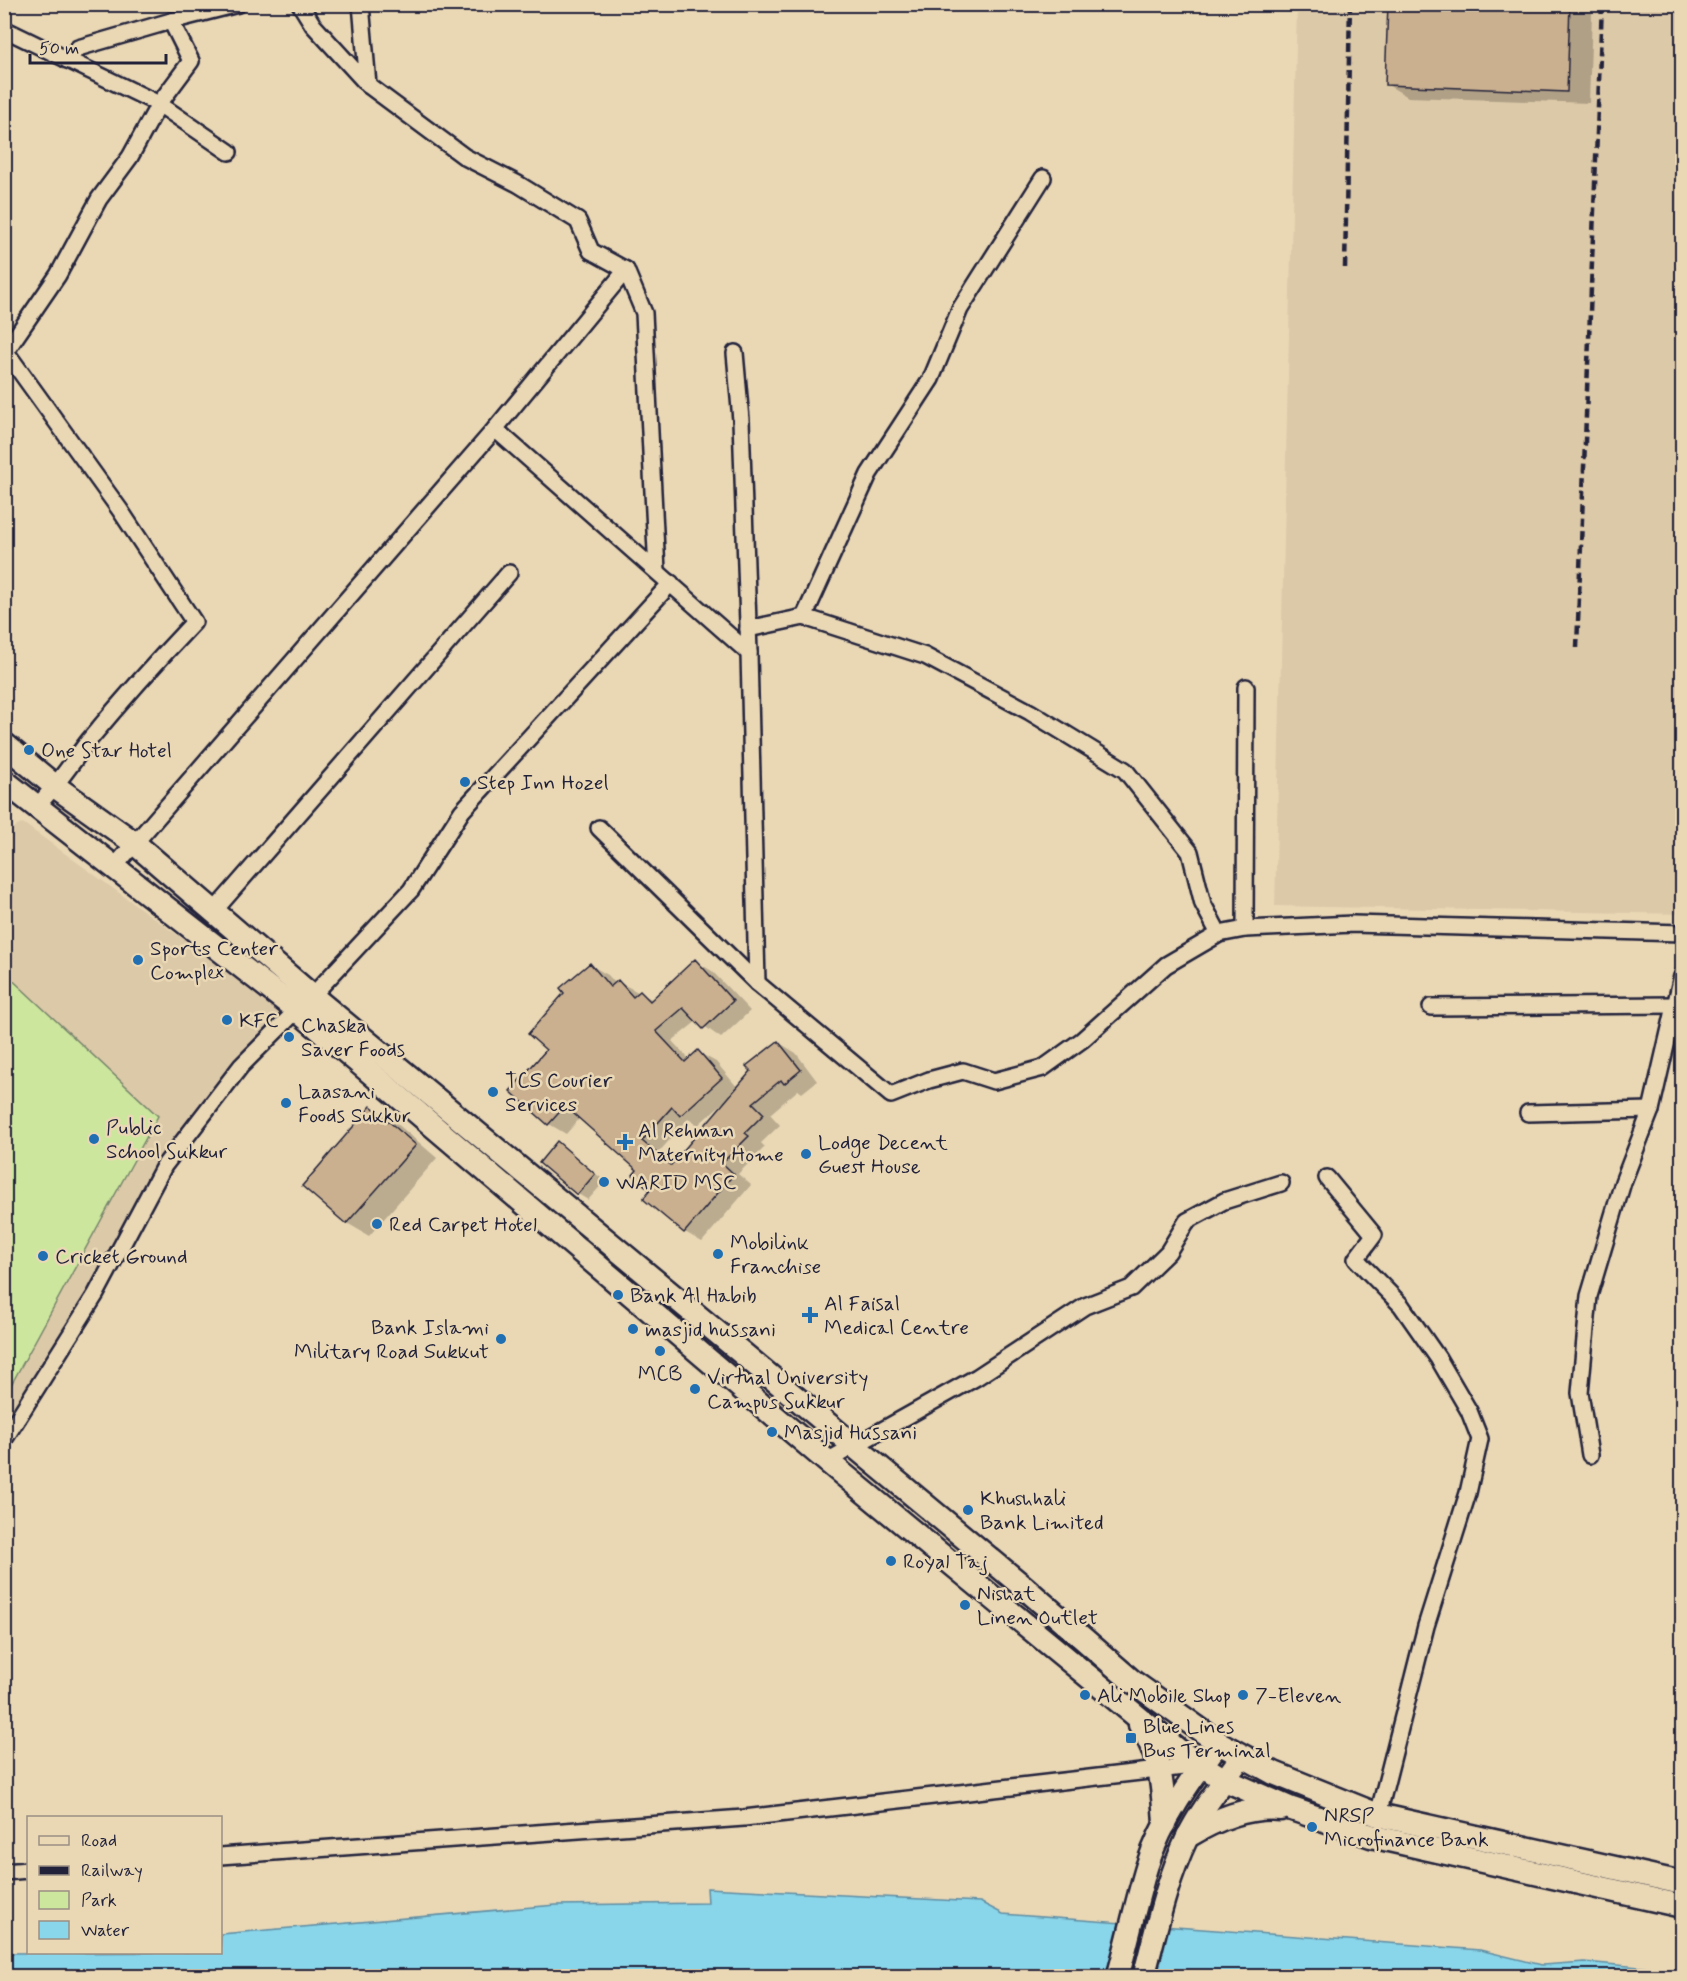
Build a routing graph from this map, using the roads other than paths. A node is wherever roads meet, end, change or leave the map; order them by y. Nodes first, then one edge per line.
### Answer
1 (238, 4) edge
2 (300, 4) edge
3 (361, 4) edge
4 (171, 21) junction
5 (4, 30) edge
6 (67, 60) junction
7 (368, 85) junction
8 (159, 104) junction
9 (229, 152) dead end
10 (1043, 178) dead end
11 (626, 270) junction
12 (5, 350) edge
13 (735, 353) dead end
14 (495, 429) junction
15 (657, 571) junction
16 (509, 573) dead end
17 (671, 584) junction
18 (804, 617) junction
19 (748, 629) junction
20 (749, 653) junction
21 (1245, 687) dead end
22 (4, 744) edge
23 (4, 781) edge
24 (56, 787) junction
25 (36, 807) junction
26 (599, 828) dead end
27 (133, 842) junction
28 (115, 866) junction
29 (215, 910) junction
30 (1245, 928) junction
31 (1683, 933) edge
32 (1219, 934) junction
33 (1683, 976) edge
34 (757, 983) junction
35 (305, 1003) junction
36 (1431, 1007) dead end
37 (1677, 1014) edge
38 (1651, 1110) junction
39 (1528, 1113) dead end
40 (1327, 1178) dead end
41 (1281, 1183) dead end
42 (4, 1440) edge
43 (853, 1446) junction
44 (1590, 1455) dead end
45 (827, 1461) junction
46 (1131, 1713) junction
47 (1218, 1743) junction
48 (1240, 1756) junction
49 (1201, 1765) junction
50 (1160, 1770) junction
51 (1225, 1780) junction
52 (1292, 1809) junction
53 (1378, 1815) junction
54 (1166, 1824) junction
55 (1188, 1836) junction
56 (222, 1856) edge
57 (27, 1870) edge
58 (4, 1872) edge
59 (1683, 1883) edge
60 (1683, 1906) edge
61 (1118, 1977) edge
62 (1144, 1977) edge

1 - 4 street
2 - 7 street
3 - 7 street
4 - 6 street
4 - 8 street
5 - 6 street
6 - 8 street
7 - 11 street
8 - 9 street
8 - 12 street
10 - 18 street
11 - 14 street
11 - 15 street
12 - 24 street
13 - 19 street
14 - 15 street
14 - 27 street
15 - 17 street
16 - 29 street
17 - 20 street
17 - 35 street
18 - 19 street
18 - 32 street
19 - 20 street
20 - 34 street
21 - 30 street
22 - 24 main road
23 - 25 main road
24 - 25 street
24 - 27 main road
25 - 28 main road
26 - 34 street
27 - 28 street
27 - 29 main road
28 - 35 main road
29 - 35 main road
30 - 31 street
30 - 32 street
32 - 34 street
33 - 37 street
35 - 42 street
35 - 43 main road
35 - 45 main road
36 - 37 street
37 - 38 street
38 - 39 street
38 - 44 street
40 - 53 street
41 - 43 street
43 - 45 street
43 - 47 main road
45 - 46 main road
46 - 49 main road
46 - 50 main road
47 - 48 main road
47 - 49 main road
48 - 51 main road
48 - 53 main road
49 - 50 street
49 - 51 main road
49 - 54 main road
50 - 54 main road
50 - 56 street
51 - 52 main road
51 - 55 main road
52 - 55 main road
52 - 60 main road
53 - 59 main road
54 - 61 main road
55 - 62 main road
57 - 58 street

